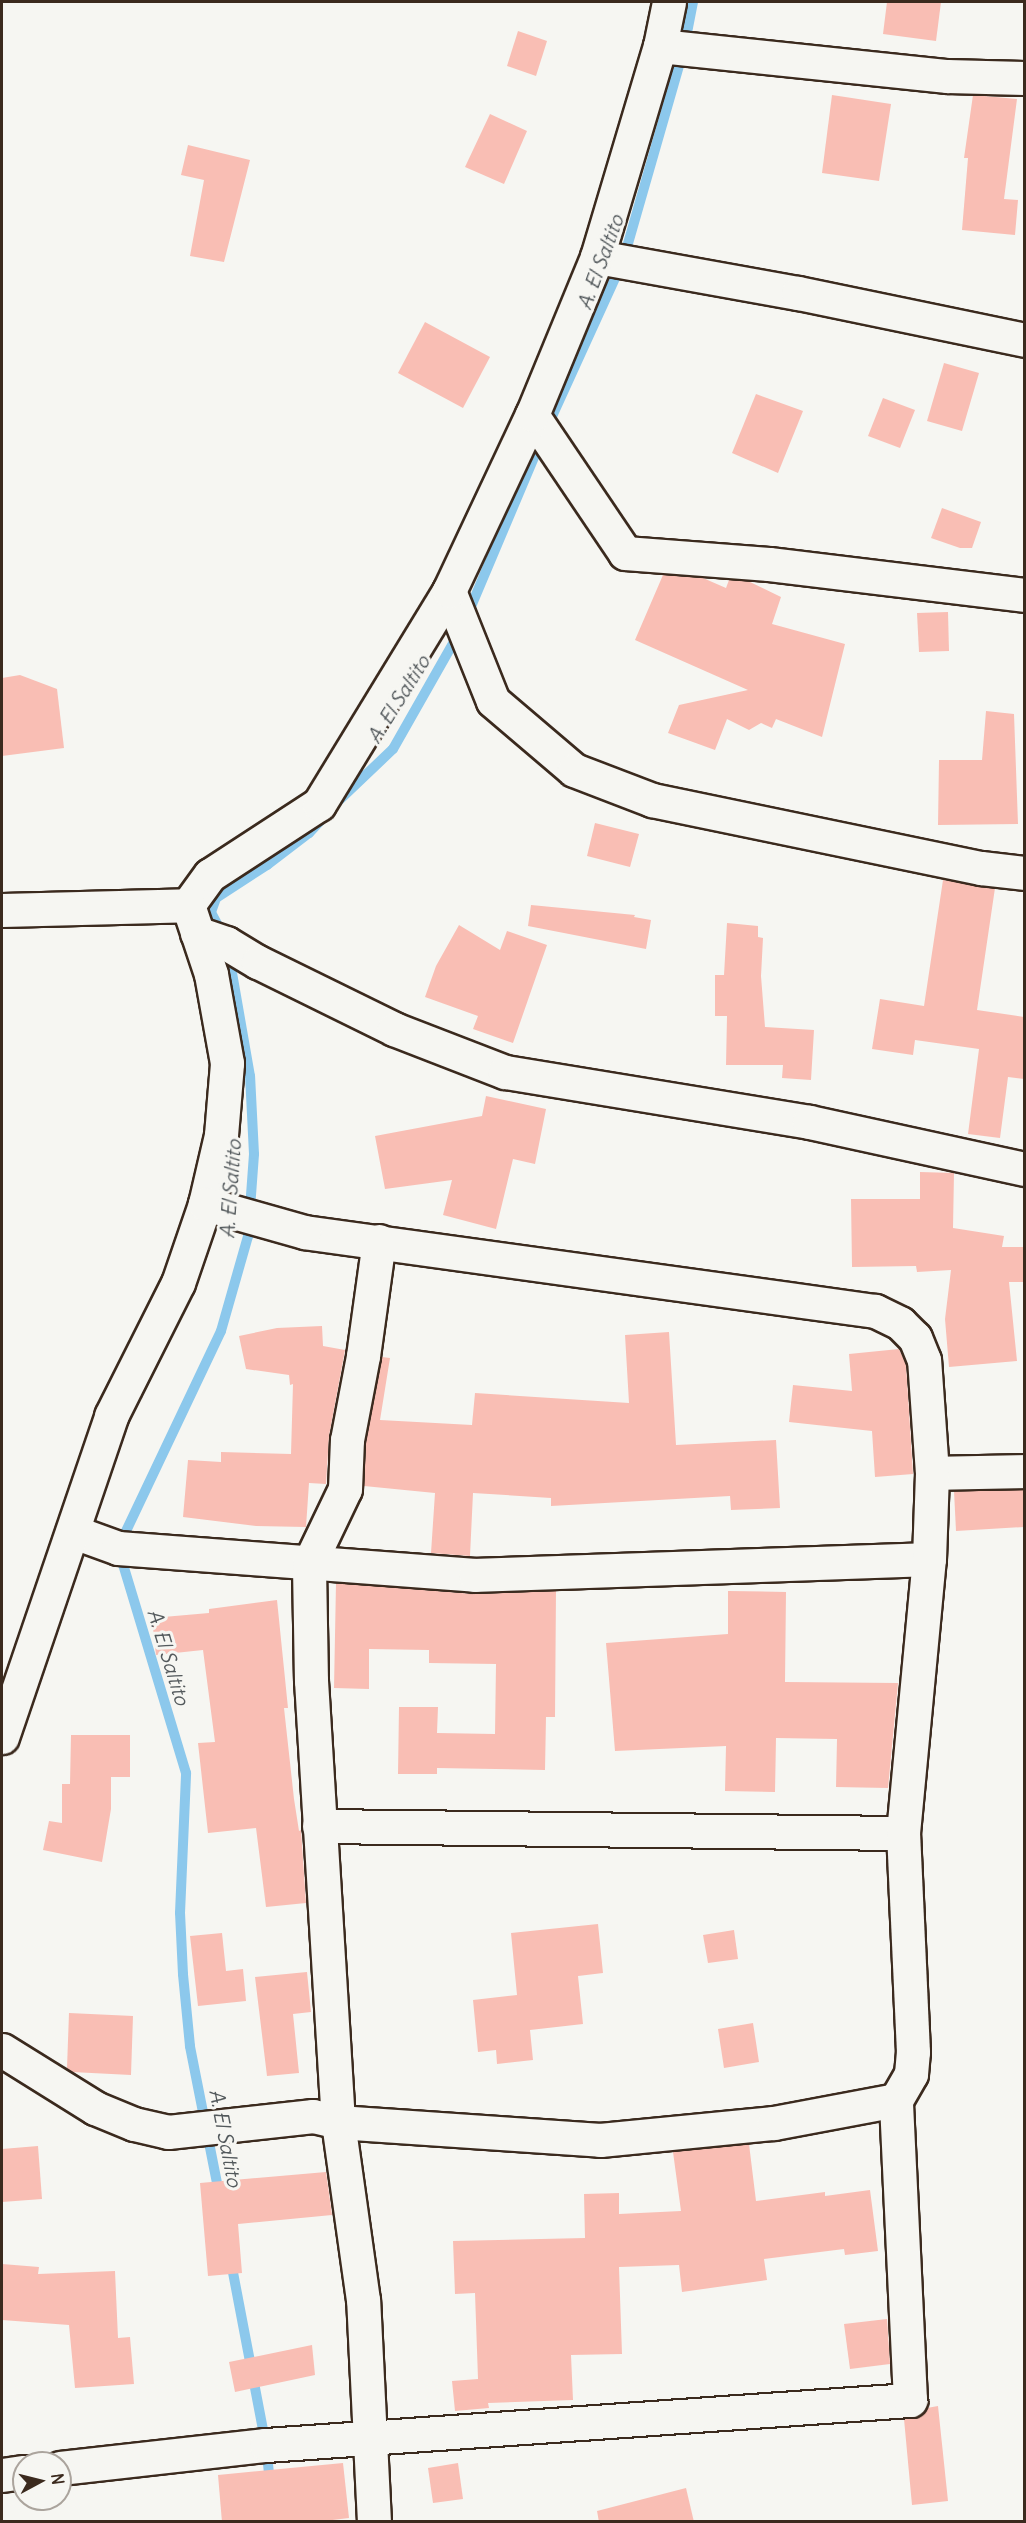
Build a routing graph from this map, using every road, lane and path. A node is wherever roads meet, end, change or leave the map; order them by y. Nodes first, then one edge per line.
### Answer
1 (669, 2) edge
2 (660, 46) junction
3 (1024, 78) edge
4 (597, 257) junction
5 (1024, 340) edge
6 (532, 415) junction
7 (449, 591) junction
8 (1024, 595) edge
9 (1024, 873) edge
10 (2, 910) edge
11 (193, 919) junction
12 (1024, 1168) edge
13 (205, 1204) junction
14 (379, 1241) junction
15 (1024, 1471) edge
16 (932, 1473) junction
17 (74, 1532) junction
18 (929, 1559) junction
19 (309, 1564) junction
20 (2, 1737) edge
21 (319, 1826) junction
22 (903, 1833) junction
23 (2, 2050) edge
24 (896, 2100) junction
25 (338, 2122) junction
26 (371, 2437) junction
27 (72, 2467) edge
28 (374, 2522) edge

1 - 2 street
2 - 3 street
2 - 4 street
4 - 5 street
4 - 6 street
6 - 7 street
6 - 8 street
7 - 9 street
7 - 11 street
10 - 11 street
11 - 12 street
11 - 13 street
13 - 14 street
13 - 17 street
14 - 16 street
14 - 19 street
15 - 16 street
16 - 18 street
17 - 19 street
17 - 20 street
18 - 19 street
18 - 22 street
19 - 21 street
21 - 22 street
21 - 25 street
22 - 24 street
23 - 25 street
24 - 25 street
24 - 26 street
25 - 26 street
26 - 27 street
26 - 28 street

